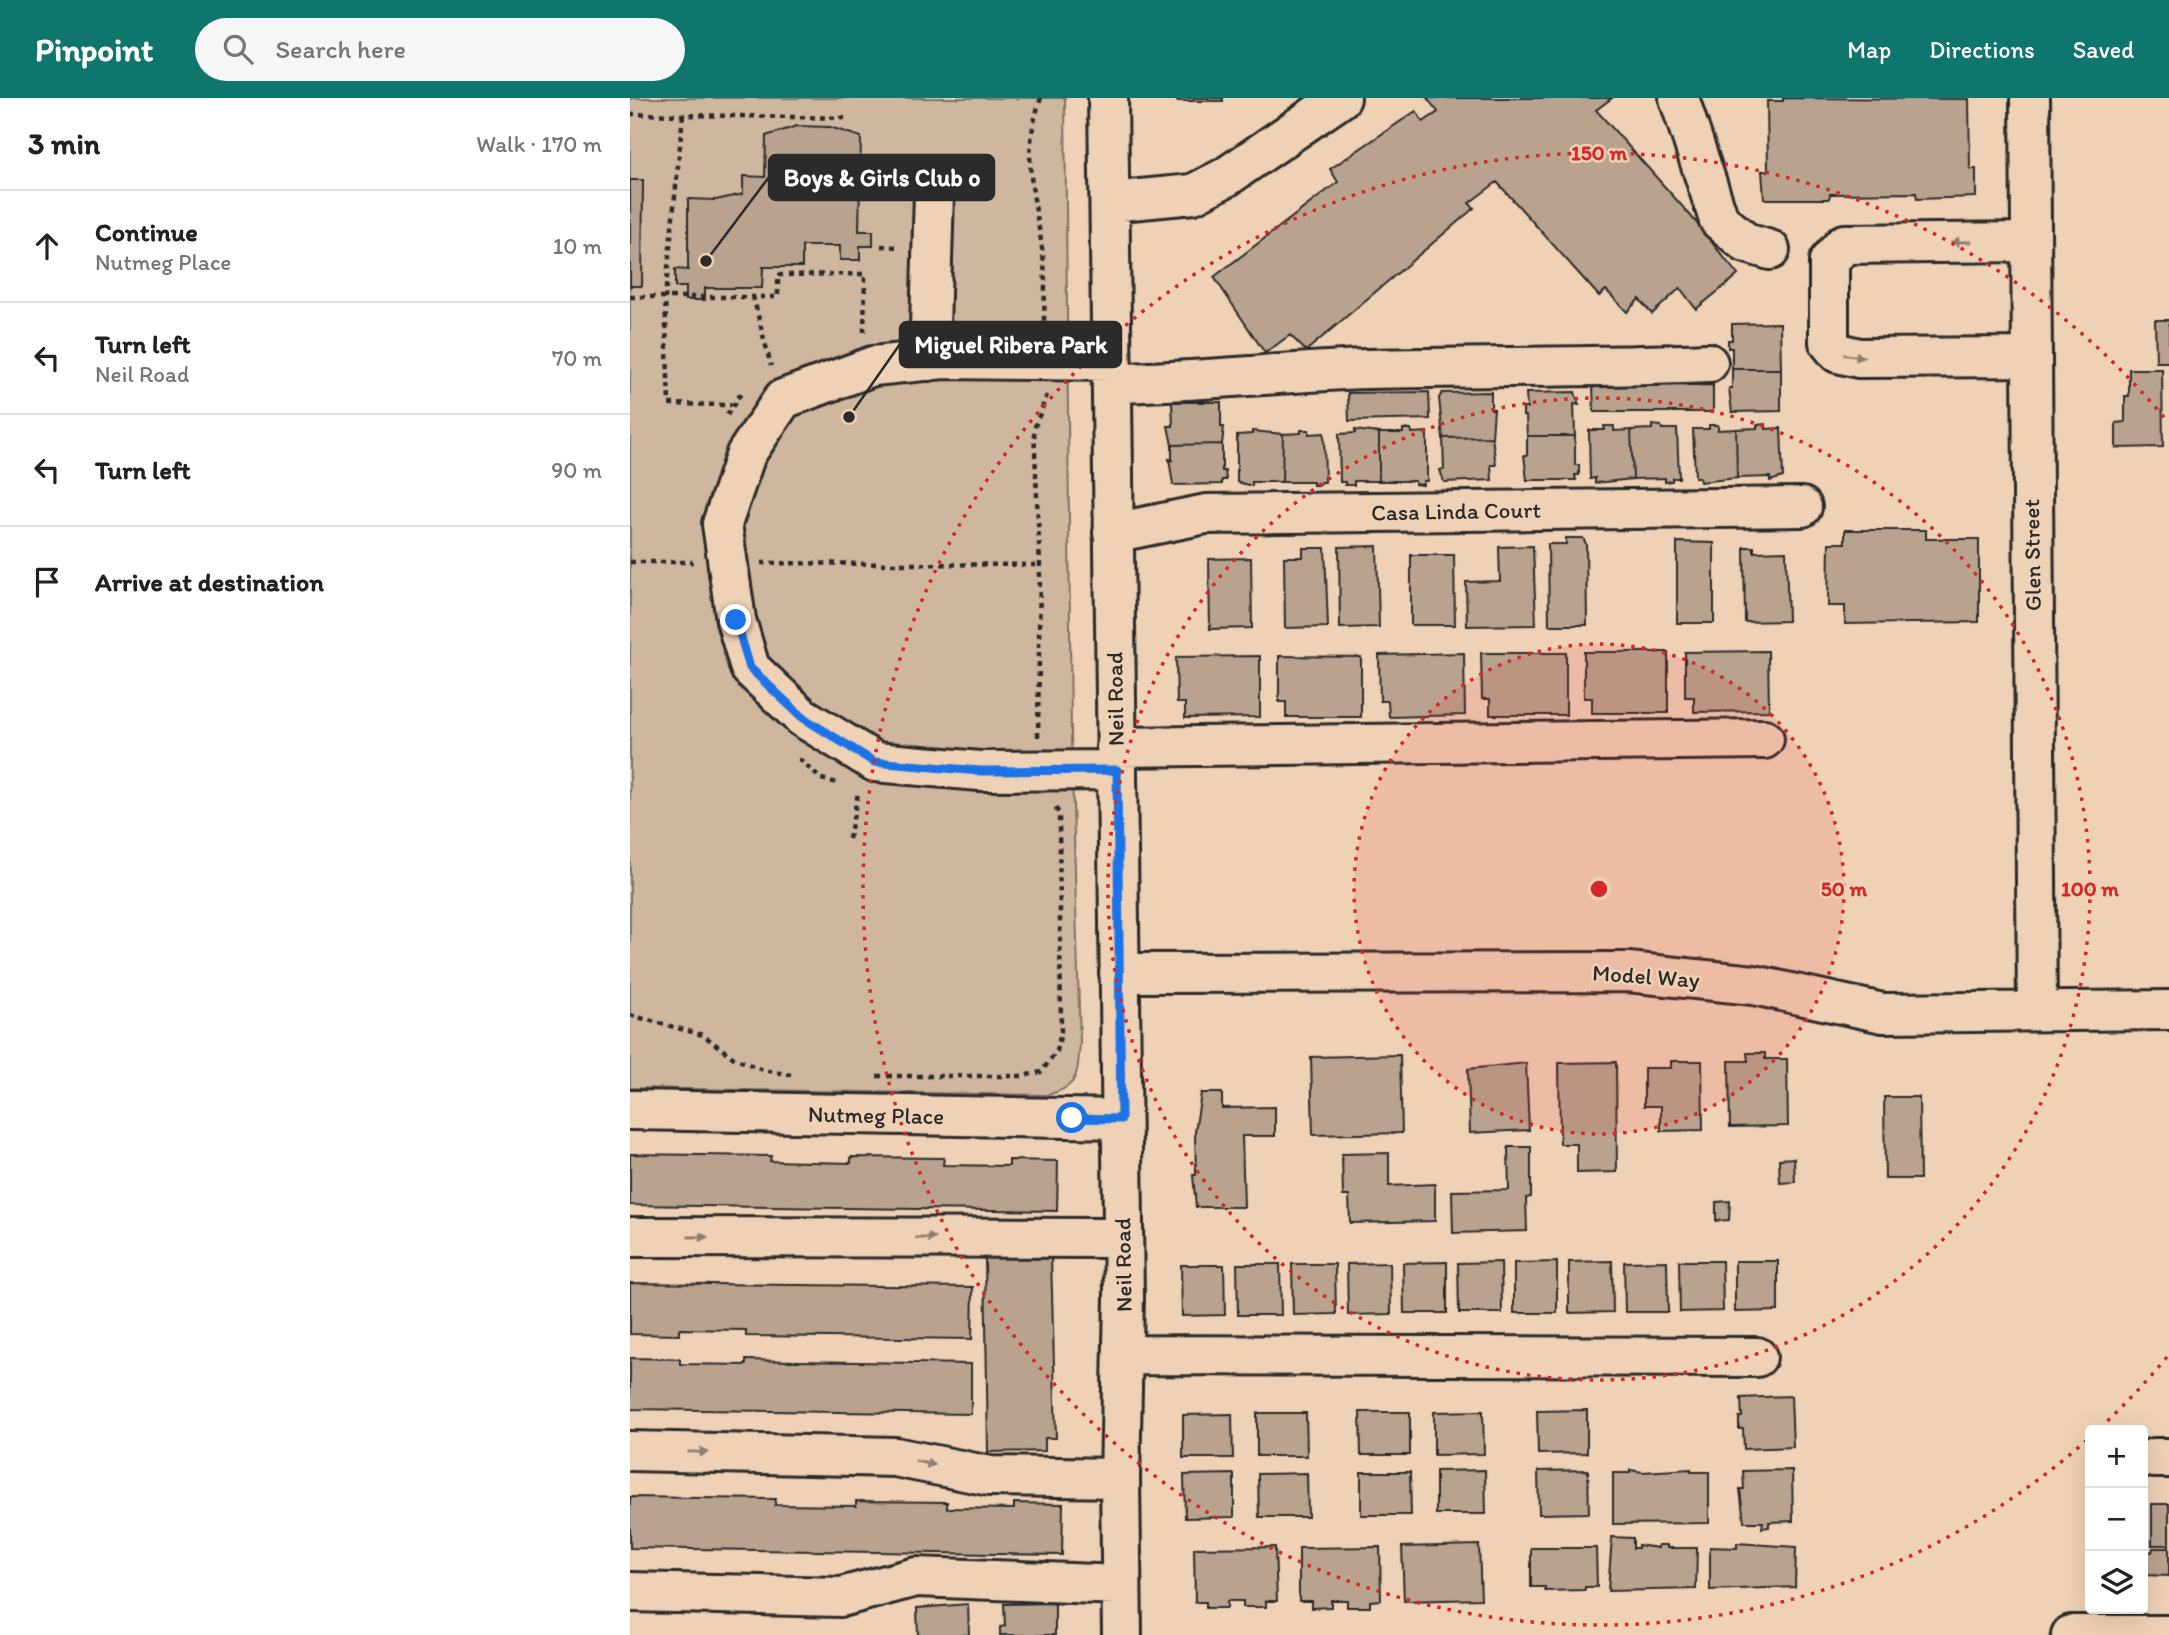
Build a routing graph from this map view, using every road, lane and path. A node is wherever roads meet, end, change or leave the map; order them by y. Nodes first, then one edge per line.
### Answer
1 (1041, 98) edge
2 (1108, 98) edge
3 (1341, 98) edge
4 (1679, 98) edge
5 (2030, 98) edge
6 (630, 114) edge
7 (683, 115) junction
8 (846, 118) dead end
9 (934, 193) dead end
10 (1110, 202) junction
11 (2029, 242) junction
12 (1770, 250) dead end
13 (754, 296) junction
14 (630, 297) edge
15 (665, 298) junction
16 (1041, 337) dead end
17 (864, 342) dead end
18 (2030, 357) junction
19 (929, 360) junction
20 (1708, 363) dead end
21 (771, 366) dead end
22 (1111, 372) junction
23 (1049, 391) dead end
24 (731, 405) dead end
25 (1802, 507) dead end
26 (1113, 533) junction
27 (630, 562) edge
28 (727, 563) junction
29 (1041, 565) junction
30 (1764, 739) dead end
31 (1038, 740) dead end
32 (1116, 759) junction
33 (859, 789) dead end
34 (849, 839) dead end
35 (1119, 974) junction
36 (2169, 1010) edge
37 (2037, 1011) junction
38 (630, 1110) edge
39 (1121, 1119) junction
40 (630, 1237) edge
41 (1123, 1238) junction
42 (1123, 1355) junction
43 (1757, 1357) dead end
44 (630, 1451) edge
45 (1120, 1478) junction
46 (1121, 1585) junction
47 (630, 1592) edge
48 (1122, 1635) edge
49 (2071, 1635) edge
50 (2169, 1635) edge

1 - 16 path
2 - 10 street, Neil Road
3 - 10 street
4 - 12 street
5 - 11 street, Glen Street
6 - 7 path
7 - 8 path
7 - 15 path
9 - 19 street
10 - 22 street, Neil Road
11 - 18 street, Glen Street
11 -> 18 street
13 - 15 path
13 - 17 path
13 - 21 path
14 - 15 path
15 - 24 path
18 - 37 street, Glen Street
19 - 22 street
19 - 28 street
20 - 22 street
22 - 26 street, Neil Road
23 - 29 path
25 - 26 street, Casa Linda Court
26 - 32 street, Neil Road
27 - 28 path
28 - 29 path
28 - 32 street
29 - 31 path
30 - 32 street
32 - 35 street, Neil Road
33 - 34 path
35 - 37 street, Model Way
35 - 39 street, Neil Road
36 - 37 street, Model Way
38 - 39 street, Nutmeg Place
39 - 41 street, Neil Road
40 -> 41 street
41 - 42 street, Neil Road
42 - 43 street
42 - 45 street, Neil Road
44 -> 45 street
45 - 46 street, Neil Road
46 - 47 street
46 - 48 street, Neil Road
49 - 50 street

